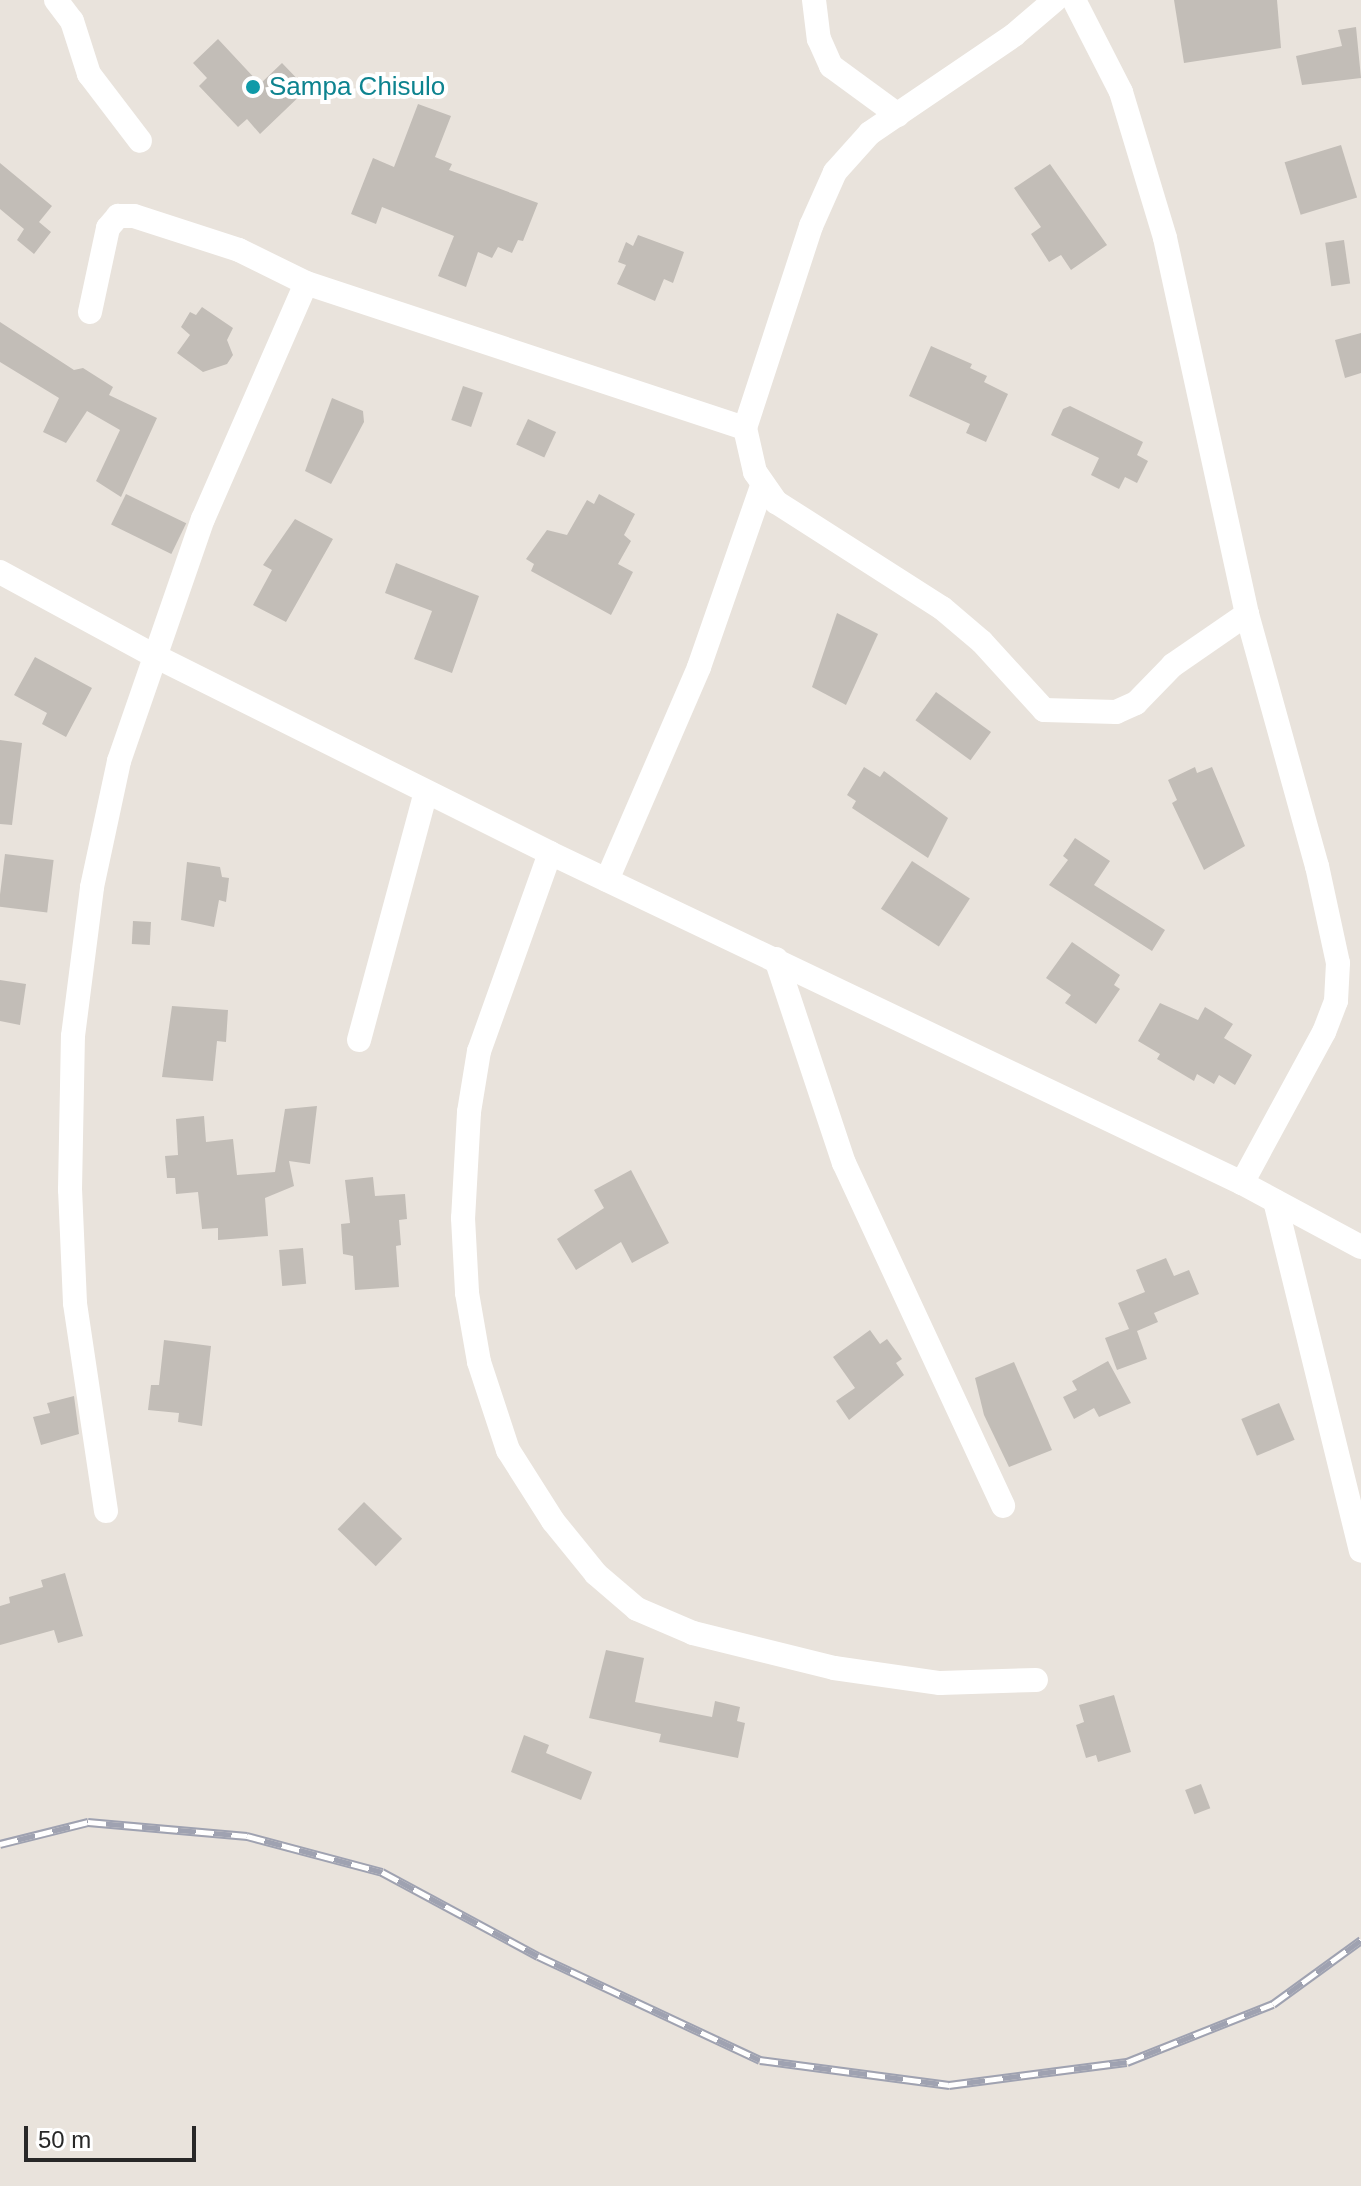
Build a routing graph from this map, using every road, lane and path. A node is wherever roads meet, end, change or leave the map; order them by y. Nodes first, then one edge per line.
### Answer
1 (56, 0) edge
2 (814, 0) edge
3 (1055, 0) edge
4 (1074, 0) edge
5 (898, 115) junction
6 (140, 141) dead end
7 (306, 283) junction
8 (90, 312) dead end
9 (745, 428) junction
10 (762, 486) junction
11 (0, 572) edge
12 (1247, 614) junction
13 (155, 656) junction
14 (426, 792) junction
15 (550, 853) junction
16 (607, 880) junction
17 (776, 959) junction
18 (359, 1040) dead end
19 (1242, 1183) junction
20 (1275, 1201) junction
21 (1361, 1247) edge
22 (1003, 1506) dead end
23 (106, 1511) dead end
24 (1361, 1551) edge
25 (1036, 1680) dead end

1 - 6 street
2 - 5 street
3 - 5 street
4 - 12 street
5 - 9 street
7 - 8 street
7 - 9 street
7 - 13 street
9 - 10 street
10 - 12 street
10 - 16 street
11 - 13 street
12 - 19 street
13 - 14 street
13 - 23 street
14 - 15 street
14 - 18 street
15 - 16 street
15 - 25 street
16 - 17 street
17 - 19 street
17 - 22 street
19 - 20 street
20 - 21 street
20 - 24 street

